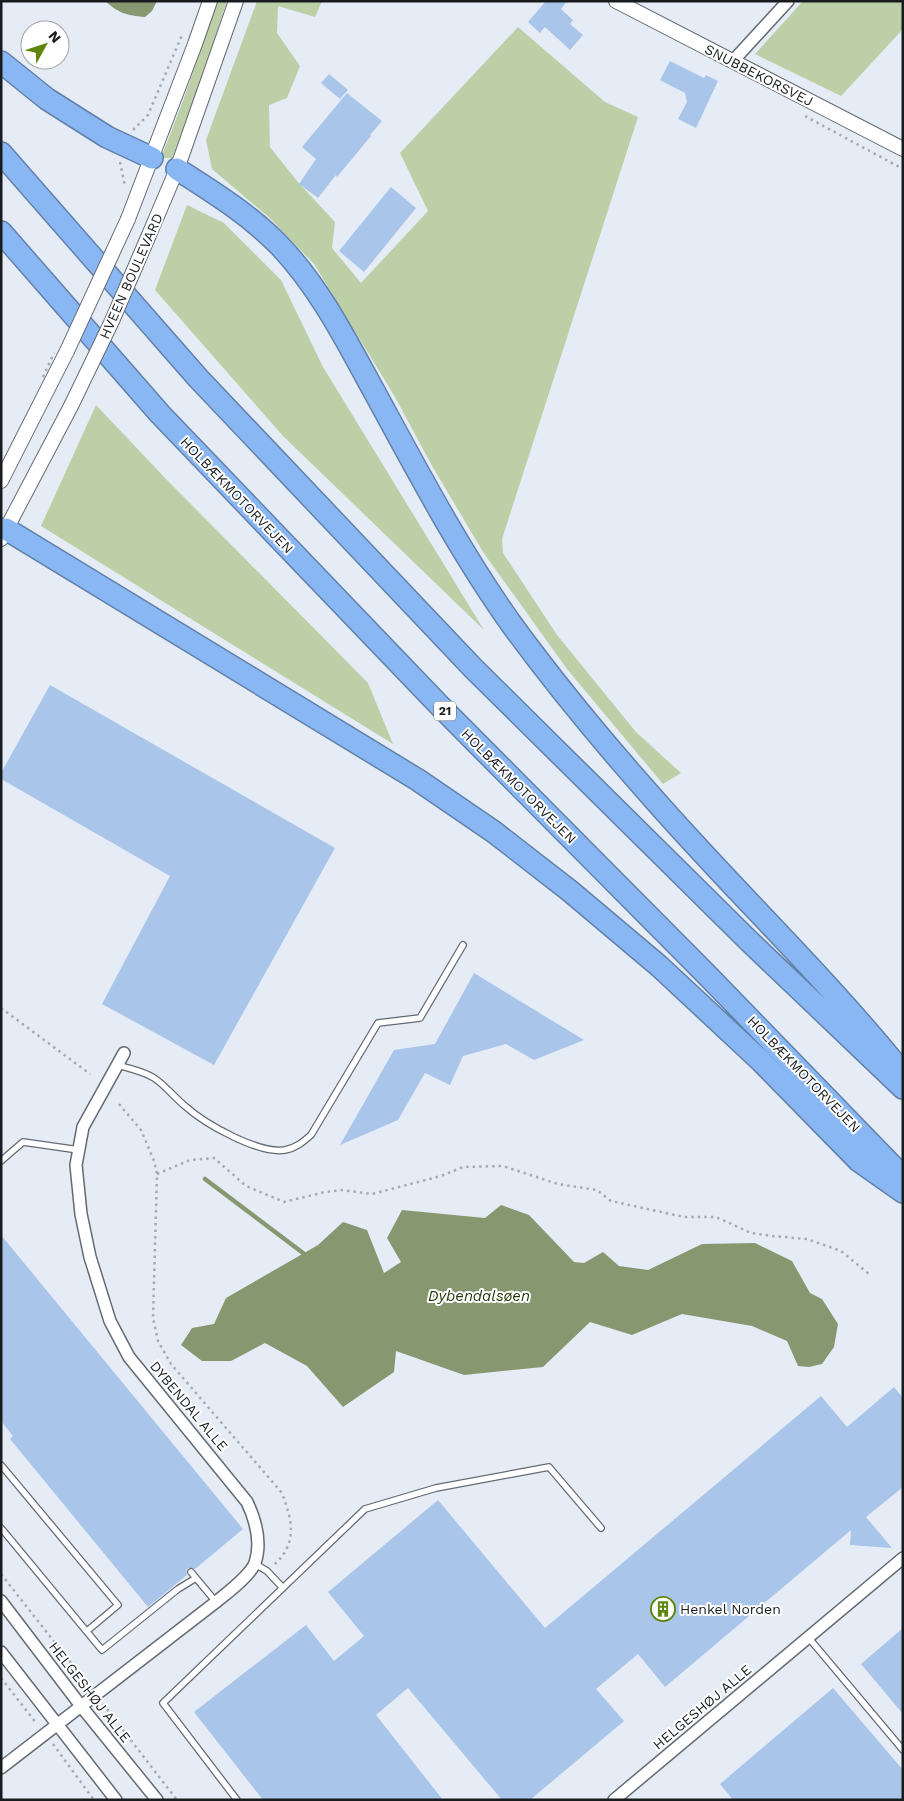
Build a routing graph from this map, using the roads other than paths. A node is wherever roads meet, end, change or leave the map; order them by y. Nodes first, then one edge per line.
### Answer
1 (210, 1) edge
2 (236, 1) edge
3 (616, 1) edge
4 (788, 1) edge
5 (733, 61) junction
6 (1, 62) edge
7 (903, 149) edge
8 (1, 153) edge
9 (164, 164) junction
10 (1, 232) edge
11 (1, 481) edge
12 (3, 532) edge
13 (463, 945) dead end
14 (124, 1053) dead end
15 (118, 1065) junction
16 (903, 1073) edge
17 (903, 1088) edge
18 (78, 1150) junction
19 (1, 1162) edge
20 (903, 1177) edge
21 (903, 1192) edge
22 (1, 1465) edge
23 (1, 1528) edge
24 (601, 1528) dead end
25 (903, 1558) edge
26 (255, 1564) junction
27 (191, 1572) dead end
28 (196, 1578) junction
29 (283, 1588) junction
30 (1, 1601) edge
31 (216, 1602) junction
32 (87, 1632) junction
33 (808, 1637) junction
34 (1, 1652) edge
35 (81, 1706) junction
36 (57, 1724) junction
37 (903, 1750) edge
38 (1, 1768) edge
39 (116, 1800) edge
40 (157, 1800) edge
41 (238, 1800) edge
42 (614, 1800) edge

1 - 9 street, HVEEN BOULEVARD
2 - 9 street, HVEEN BOULEVARD
3 - 5 street, SNUBBEKORSVEJ
4 - 5 street
5 - 7 street, SNUBBEKORSVEJ
6 - 9 highway
8 - 17 highway
9 - 11 street, HVEEN BOULEVARD, bridge
9 - 12 street, HVEEN BOULEVARD, bridge
9 - 16 highway
10 - 20 highway, HOLBÆKMOTORVEJEN / 21
12 - 21 highway
13 - 15 lane
14 - 15 street, DYBENDAL ALLE
15 - 18 street, DYBENDAL ALLE
18 - 19 lane
18 - 26 street, DYBENDAL ALLE
22 - 32 lane
23 - 32 lane
24 - 29 lane
25 - 33 street, HELGESHØJ ALLE
26 - 29 lane
26 - 31 street
27 - 28 lane
28 - 31 lane
28 - 32 lane
29 - 41 lane
30 - 35 street, HELGESHØJ ALLE
31 - 35 street
33 - 37 lane
33 - 42 street, HELGESHØJ ALLE
34 - 36 street
35 - 36 street
35 - 40 street, HELGESHØJ ALLE
36 - 38 street
36 - 39 street

